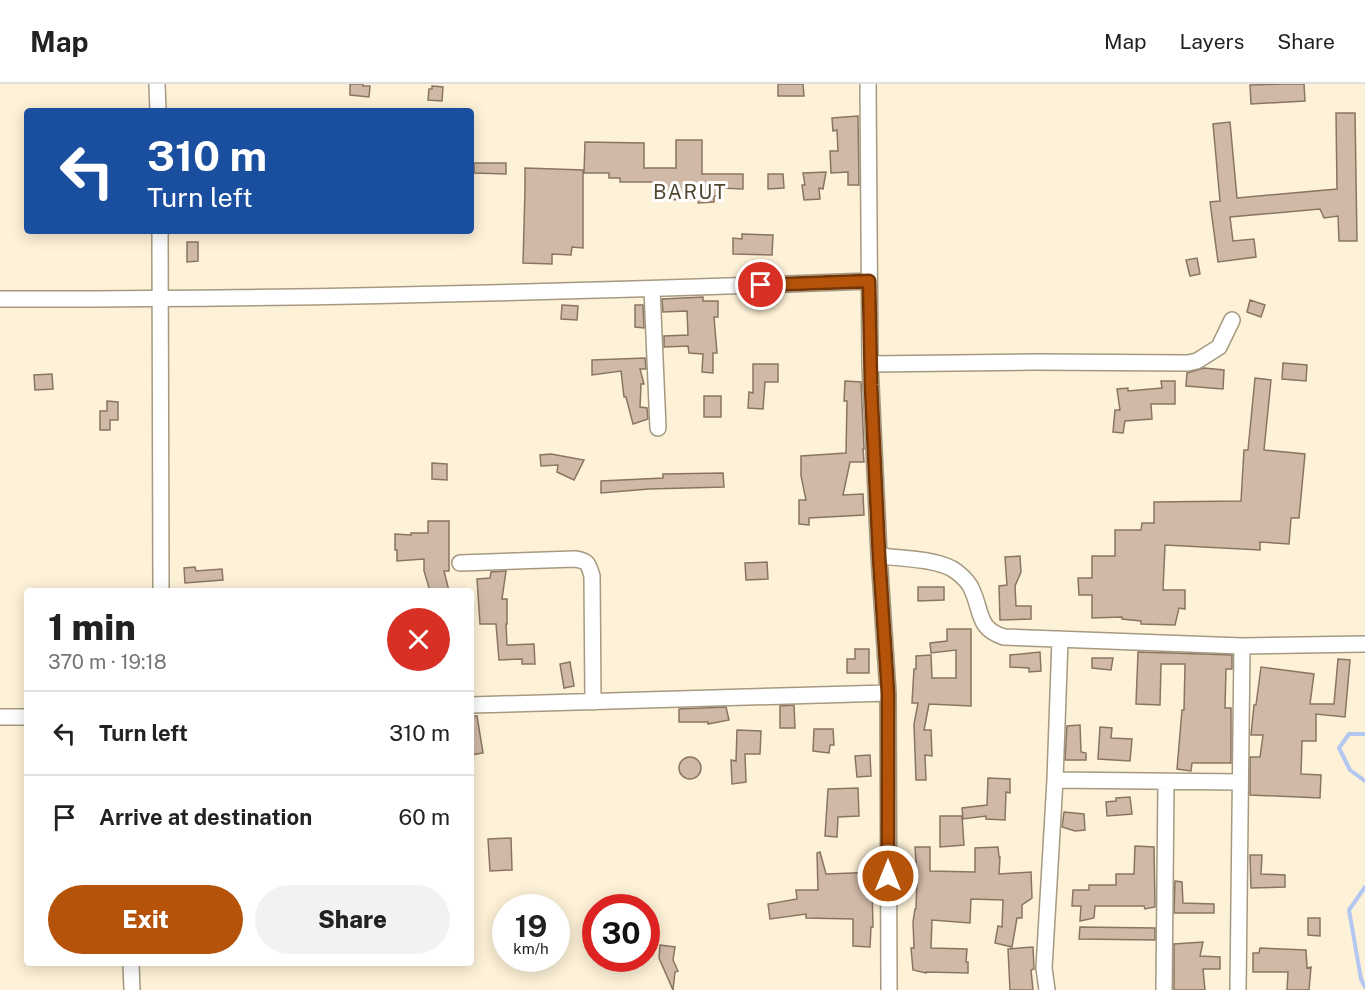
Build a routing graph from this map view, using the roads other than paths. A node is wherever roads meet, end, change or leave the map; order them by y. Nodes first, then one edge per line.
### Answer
1 (157, 84) edge
2 (868, 84) edge
3 (158, 108) edge
4 (160, 234) edge
5 (869, 281) junction
6 (652, 290) junction
7 (0, 299) edge
8 (161, 299) junction
9 (1232, 320) dead end
10 (870, 364) junction
11 (658, 428) dead end
12 (879, 556) junction
13 (460, 563) dead end
14 (161, 588) edge
15 (1060, 639) junction
16 (1365, 644) edge
17 (1242, 646) junction
18 (888, 693) junction
19 (593, 702) junction
20 (474, 705) edge
21 (0, 717) edge
22 (24, 717) edge
23 (1055, 780) junction
24 (1166, 782) junction
25 (1240, 782) junction
26 (131, 966) edge
27 (132, 990) edge
28 (889, 990) edge
29 (1047, 990) edge
30 (1164, 990) edge
31 (1238, 990) edge

1 - 3 street
2 - 5 street
4 - 8 street
5 - 6 street
5 - 10 street
6 - 8 street
6 - 11 street
7 - 8 street
8 - 14 street
9 - 10 street
10 - 12 street
12 - 15 street
12 - 18 street
13 - 19 street
15 - 17 street
15 - 23 street
16 - 17 street
17 - 25 street
18 - 19 street
18 - 28 street
19 - 20 street
21 - 22 street
23 - 24 street
23 - 29 street
24 - 25 street
24 - 30 street
25 - 31 street
26 - 27 street

